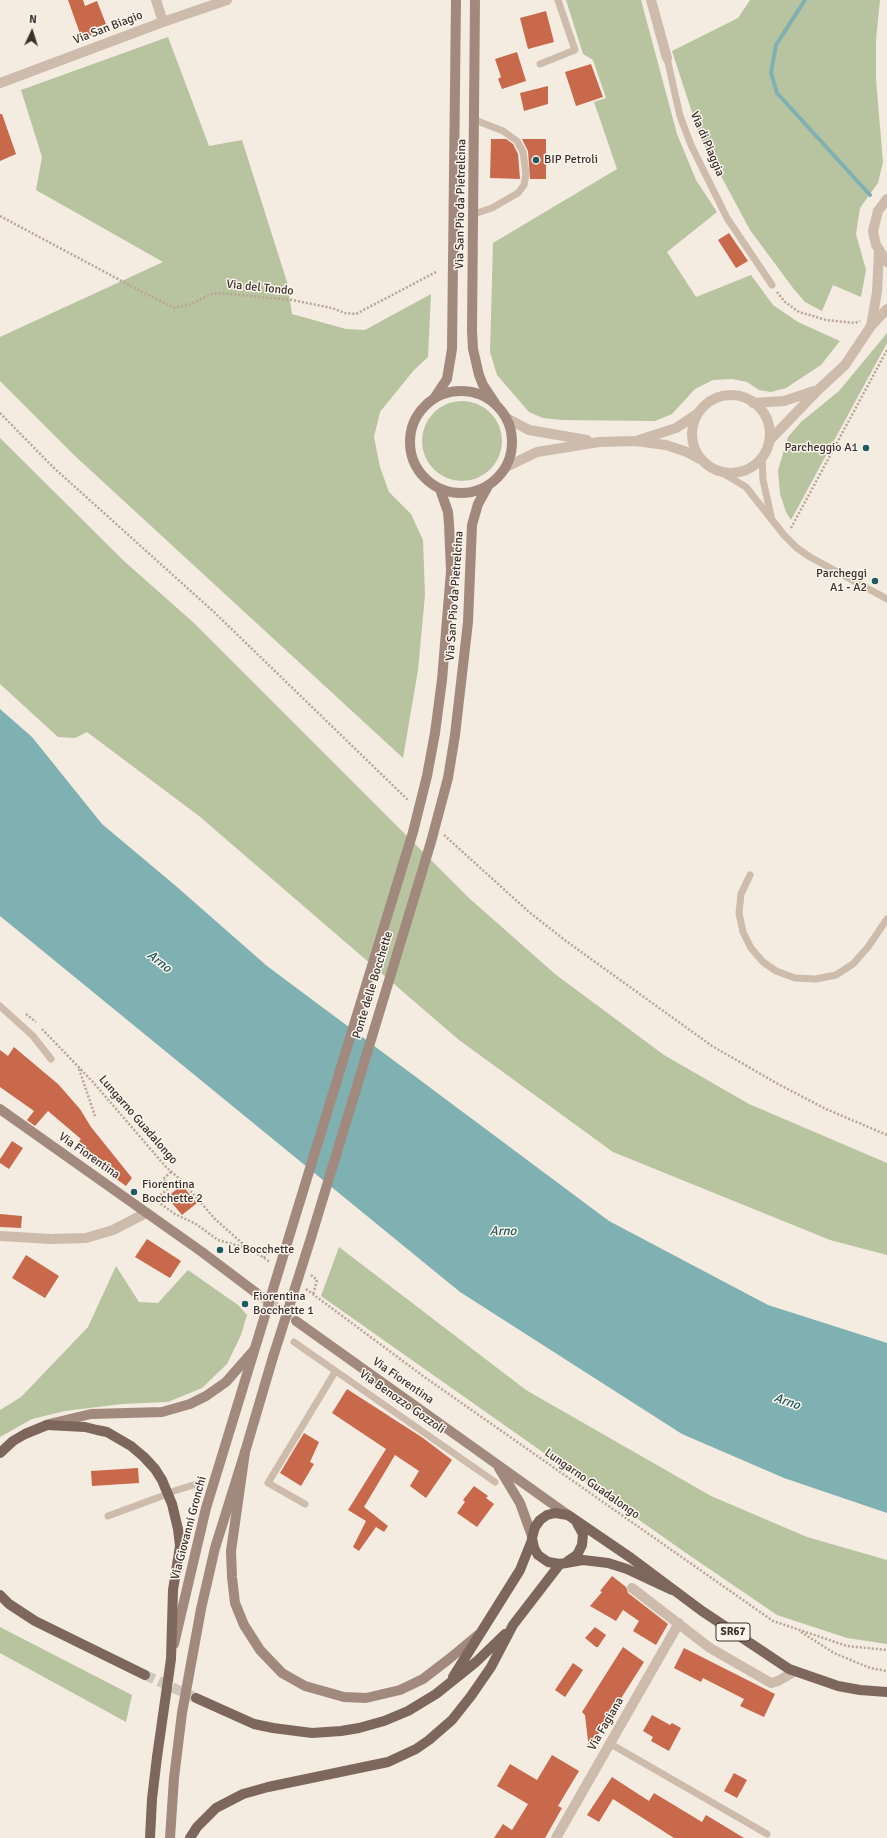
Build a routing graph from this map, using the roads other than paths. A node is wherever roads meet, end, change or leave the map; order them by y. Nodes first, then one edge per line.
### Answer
1 (156, 0) edge
2 (227, 0) edge
3 (456, 0) edge
4 (475, 0) edge
5 (558, 0) edge
6 (650, 0) edge
7 (162, 22) junction
8 (666, 58) joint
9 (540, 64) dead end
10 (0, 83) edge
11 (475, 120) junction
12 (887, 198) edge
13 (474, 214) junction
14 (879, 252) junction
15 (887, 262) edge
16 (772, 285) road end
17 (887, 309) edge
18 (871, 326) junction
19 (818, 390) junction
20 (435, 397) junction
21 (495, 403) junction
22 (754, 403) junction
23 (698, 414) junction
24 (508, 419) junction
25 (769, 441) junction
26 (599, 442) junction
27 (635, 442) junction
28 (762, 457) junction
29 (701, 459) junction
30 (506, 467) junction
31 (721, 472) junction
32 (489, 485) junction
33 (440, 489) junction
34 (771, 518) junction
35 (887, 599) edge
36 (435, 733) joint
37 (455, 735) joint
38 (750, 875) dead end
39 (887, 919) edge
40 (0, 1006) edge
41 (50, 1059) dead end
42 (0, 1109) edge
43 (146, 1213) junction
44 (291, 1233) joint
45 (0, 1236) edge
46 (259, 1296) tunnel mouth
47 (296, 1321) tunnel mouth
48 (294, 1342) dead end
49 (254, 1350) junction
50 (335, 1372) junction
51 (47, 1425) junction
52 (245, 1452) junction
53 (0, 1453) edge
54 (494, 1461) junction
55 (200, 1482) dead end
56 (495, 1482) dead end
57 (174, 1491) dead end
58 (162, 1496) dead end
59 (304, 1504) dead end
60 (108, 1516) dead end
61 (571, 1518) junction
62 (532, 1538) junction
63 (564, 1563) junction
64 (632, 1588) dead end
65 (672, 1590) junction
66 (0, 1594) edge
67 (679, 1623) junction
68 (513, 1625) junction
69 (482, 1631) junction
70 (171, 1659) junction
71 (794, 1672) junction
72 (145, 1675) tunnel mouth
73 (448, 1685) junction
74 (887, 1692) edge
75 (196, 1698) tunnel mouth
76 (609, 1743) junction
77 (767, 1834) dead end
78 (150, 1838) edge
79 (170, 1838) edge
80 (190, 1838) edge
81 (556, 1838) edge

1 - 7 street
2 - 7 street, Via San Biagio
3 - 20 main road, Via San Pio da Pietrelcina
4 - 11 main road, Via San Pio da Pietrelcina
5 - 9 lane
6 - 8 street, Via di Piaggia
7 - 10 street, Via San Biagio
8 - 16 lane, Via di Piaggia
11 - 13 main road, Via San Pio da Pietrelcina
11 - 13 lane
12 - 14 street
13 - 21 main road, Via San Pio da Pietrelcina
14 - 15 street
14 - 18 street
17 - 18 street
18 - 19 street
19 - 22 street
19 - 25 street
20 - 21 main road
20 - 33 main road
21 - 24 main road
22 - 23 street
22 - 25 street
23 - 27 street
23 - 29 street
24 - 26 street
24 - 30 main road
25 - 28 street
26 - 27 street
26 - 30 street
27 - 29 street
28 - 31 street
28 - 34 lane
29 - 31 street
30 - 32 main road
31 - 34 lane
32 - 33 main road
32 - 37 main road, Via San Pio da Pietrelcina
33 - 36 main road, Via San Pio da Pietrelcina
34 - 35 lane
36 - 44 main road, Ponte delle Bocchette, bridge
37 - 52 main road, Ponte delle Bocchette, bridge
38 - 39 lane
40 - 41 lane
42 - 43 main road, Via Fiorentina
43 - 45 street
43 - 46 main road, Via Fiorentina
44 - 49 main road, Via Giovanni Gronchi, bridge
47 - 54 main road, Via Fiorentina
48 - 50 lane, Via Benozzo Gozzoli
49 - 51 main road, bridge
49 - 70 main road, Via Giovanni Gronchi, bridge
50 - 56 lane, Via Benozzo Gozzoli
50 - 59 lane
51 - 53 main road
51 - 70 main road, bridge
52 - 69 main road, bridge
52 - 79 main road, bridge
54 - 61 main road, Via Fiorentina
54 - 62 main road, Via Fiorentina
55 - 57 lane
58 - 60 lane
61 - 62 main road
61 - 63 main road
61 - 65 main road, Via Fiorentina
62 - 63 main road, Via Fiorentina
62 - 69 main road
63 - 65 main road, Via Fiorentina
63 - 68 main road
64 - 67 street
65 - 71 main road, Via Fiorentina / SR67
66 - 72 main road
67 - 71 street
67 - 76 street, Via Fagiana
68 - 73 main road
68 - 80 main road
69 - 73 main road
70 - 78 main road, Via Giovanni Gronchi, bridge
71 - 74 main road, Via Fiorentina / SR67
73 - 75 main road
76 - 77 lane
76 - 81 street, Via Fagiana

